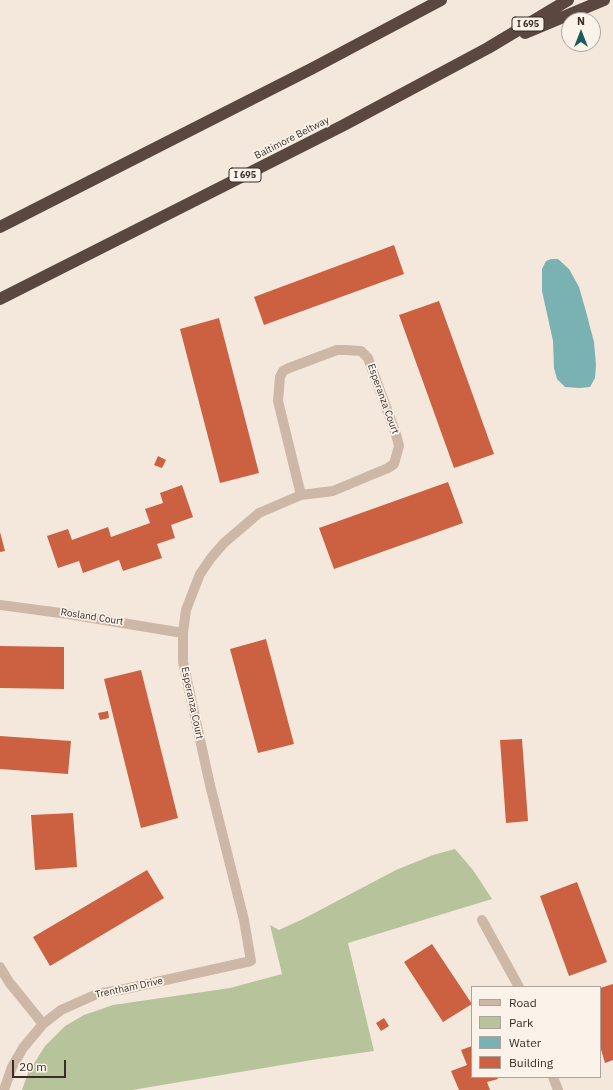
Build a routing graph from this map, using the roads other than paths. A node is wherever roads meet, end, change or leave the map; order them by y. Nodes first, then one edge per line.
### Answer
1 (440, 0) edge
2 (568, 0) edge
3 (604, 0) edge
4 (488, 48) junction
5 (0, 227) edge
6 (0, 299) edge
7 (301, 495) junction
8 (0, 605) edge
9 (183, 633) junction
10 (482, 920) dead end
11 (251, 961) joint
12 (0, 967) edge
13 (518, 986) edge
14 (43, 1024) junction
15 (553, 1078) edge
16 (4, 1090) edge
17 (558, 1090) edge

1 - 5 highway
2 - 4 highway, Baltimore Beltway / I 695
3 - 4 highway
4 - 6 highway, Baltimore Beltway / I 695
7 - 7 street, Esperanza Court
7 - 9 street, Esperanza Court
8 - 9 street, Rosland Court
9 - 11 street, Esperanza Court
10 - 13 street
11 - 14 street, Trentham Drive
12 - 14 street
14 - 16 street, Trentham Drive
15 - 17 street

